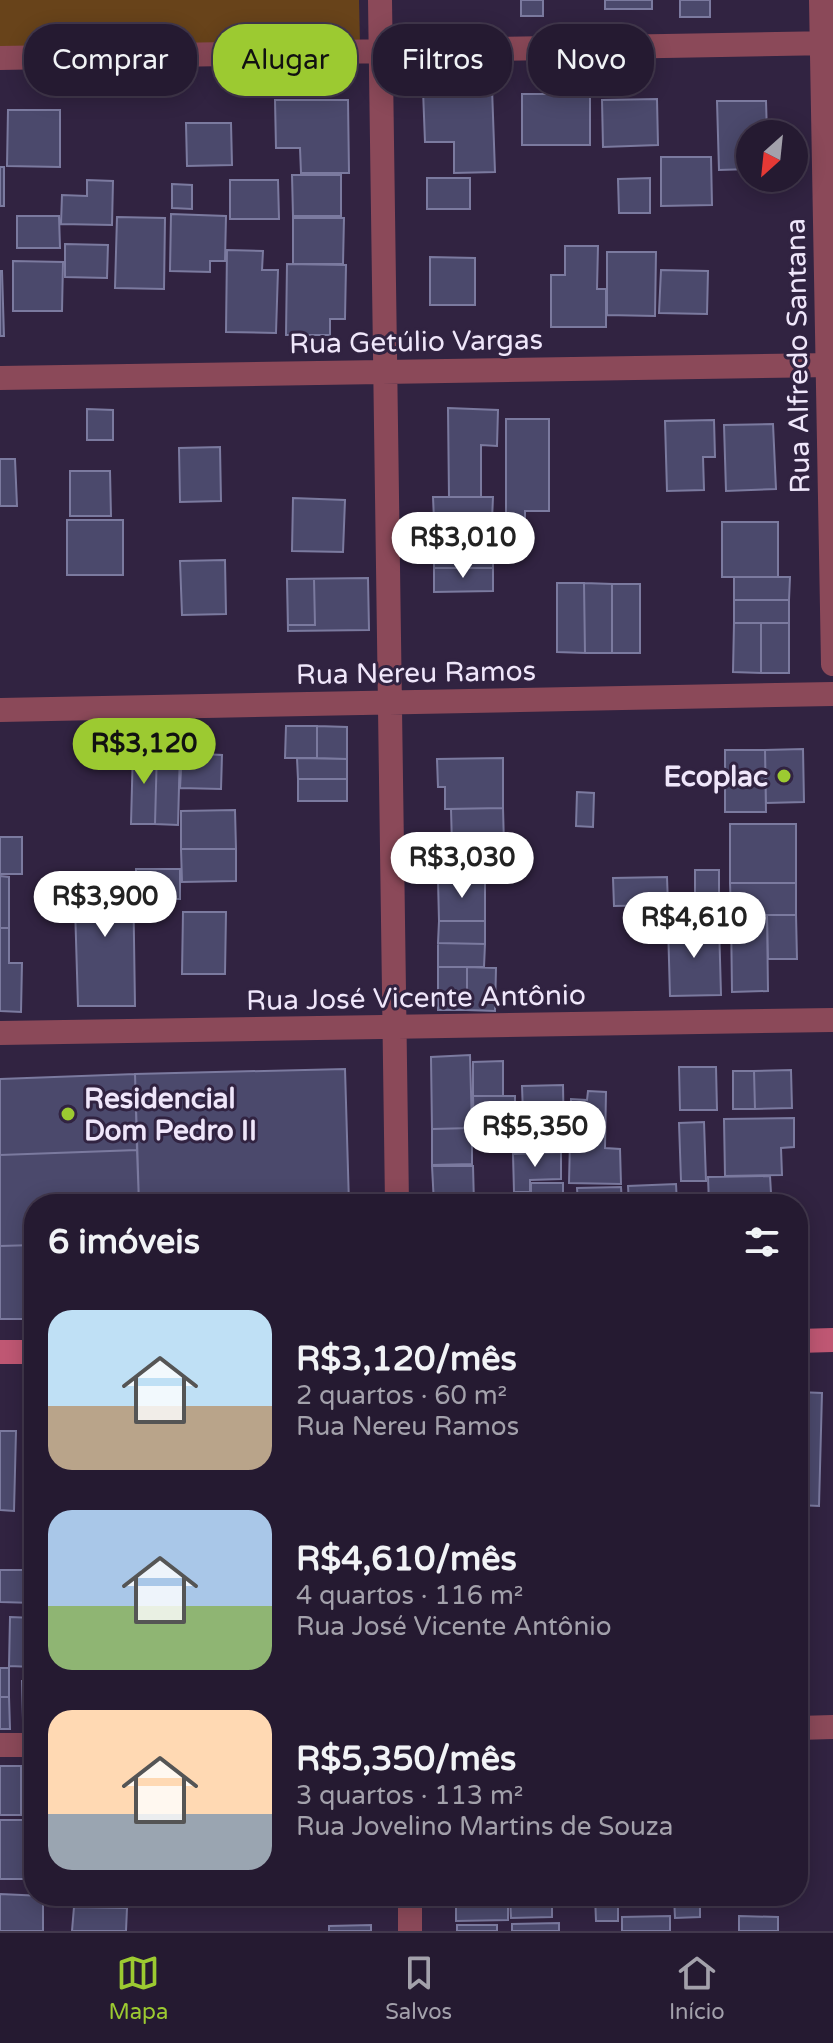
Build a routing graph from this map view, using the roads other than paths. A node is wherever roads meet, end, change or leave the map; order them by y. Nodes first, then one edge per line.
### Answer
1 (380, 0) edge
2 (821, 0) edge
3 (380, 24) edge
4 (827, 43) edge
5 (512, 49) edge
6 (373, 51) edge
7 (0, 58) edge
8 (382, 96) edge
9 (830, 365) edge
10 (385, 372) junction
11 (0, 378) edge
12 (833, 664) edge
13 (833, 694) edge
14 (390, 702) junction
15 (0, 710) edge
16 (833, 1020) edge
17 (394, 1027) junction
18 (0, 1033) edge
19 (397, 1194) edge
20 (833, 1340) edge
21 (808, 1341) edge
22 (0, 1352) edge
23 (24, 1352) edge
24 (833, 1727) edge
25 (808, 1728) edge
26 (0, 1745) edge
27 (24, 1745) edge
28 (410, 1906) edge
29 (410, 1931) edge

1 - 3 street
2 - 4 street, Rua Alfredo Santana
4 - 5 street
4 - 9 street, Rua Alfredo Santana
6 - 7 street
8 - 10 street
9 - 10 street, Rua Getúlio Vargas
9 - 12 street, Rua Alfredo Santana
10 - 11 street, Rua Getúlio Vargas
10 - 14 street
13 - 14 street, Rua Nereu Ramos
14 - 15 street, Rua Nereu Ramos
14 - 17 street
16 - 17 street, Rua José Vicente Antônio
17 - 18 street, Rua José Vicente Antônio
17 - 19 street
20 - 21 main road
22 - 23 main road
24 - 25 street
26 - 27 street
28 - 29 street

